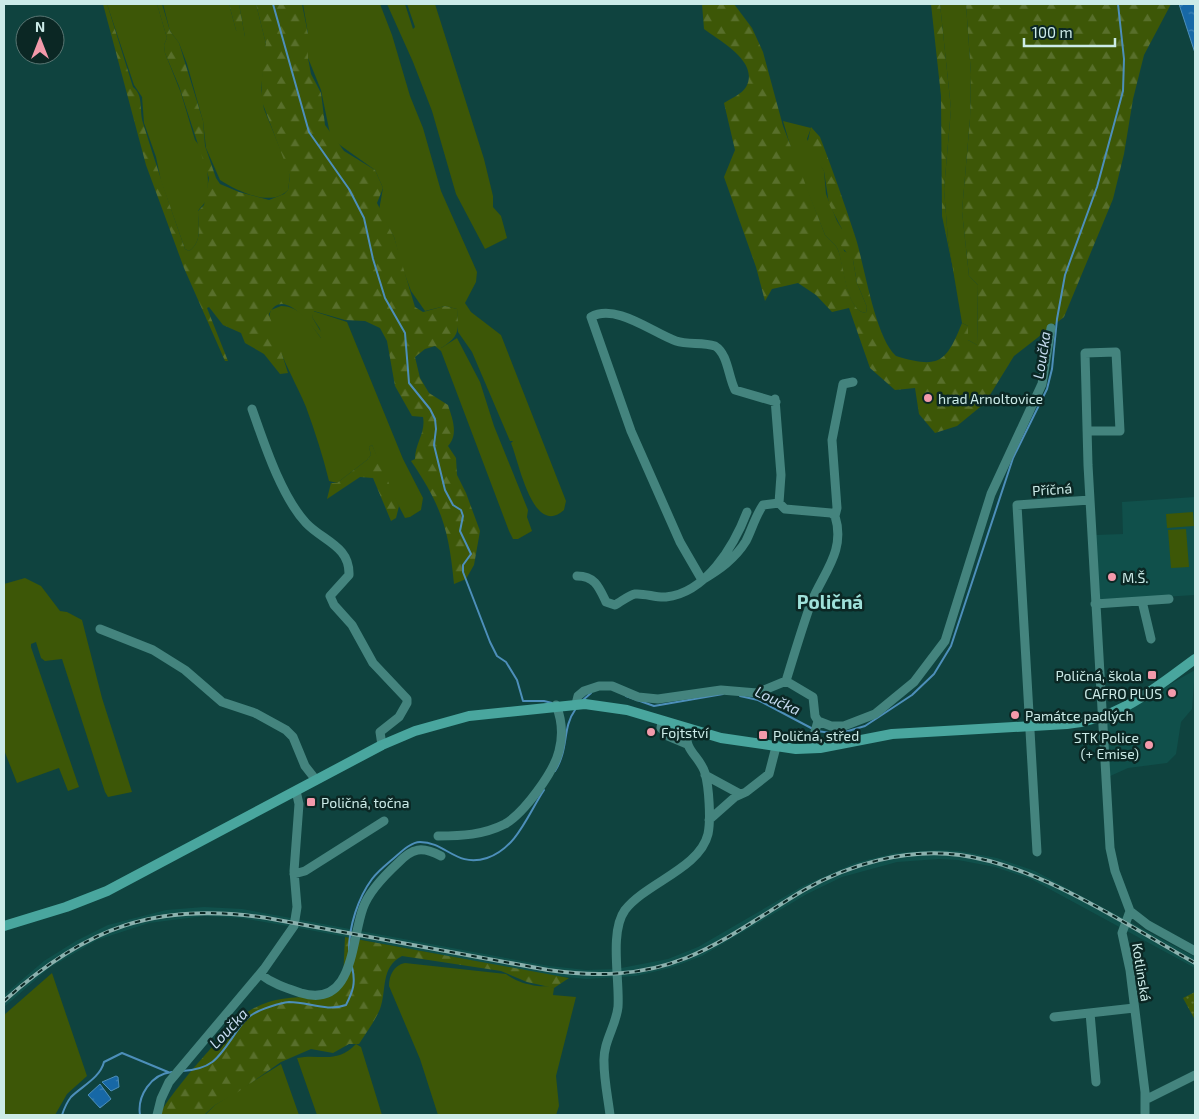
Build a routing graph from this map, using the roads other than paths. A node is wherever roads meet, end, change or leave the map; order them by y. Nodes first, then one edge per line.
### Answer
1 (1052, 328) dead end
2 (853, 382) dead end
3 (252, 409) dead end
4 (1087, 431) junction
5 (1090, 500) junction
6 (779, 503) junction
7 (747, 512) dead end
8 (834, 516) junction
9 (577, 576) dead end
10 (702, 580) junction
11 (1169, 599) dead end
12 (1142, 601) junction
13 (1095, 604) junction
14 (100, 629) dead end
15 (1151, 639) dead end
16 (1195, 659) edge
17 (786, 681) junction
18 (576, 704) junction
19 (556, 705) junction
20 (1103, 718) junction
21 (662, 721) junction
22 (1030, 726) junction
23 (816, 728) junction
24 (687, 729) junction
25 (686, 744) junction
26 (382, 745) junction
27 (776, 747) junction
28 (814, 748) junction
29 (706, 775) junction
30 (316, 780) junction
31 (296, 791) junction
32 (740, 794) junction
33 (709, 820) junction
34 (384, 821) dead end
35 (438, 836) dead end
36 (1037, 852) dead end
37 (441, 856) dead end
38 (294, 874) junction
39 (1130, 911) junction
40 (4, 926) edge
41 (1195, 951) edge
42 (260, 974) junction
43 (1134, 1008) junction
44 (1090, 1013) junction
45 (1054, 1018) dead end
46 (1195, 1075) edge
47 (1096, 1082) dead end
48 (1145, 1100) junction
49 (157, 1115) edge
50 (610, 1115) edge
51 (1145, 1115) edge

1 - 23 street
2 - 8 street
3 - 26 street
4 - 4 street
4 - 5 street
5 - 13 street
5 - 22 street, Příčná
6 - 8 street
6 - 10 street
6 - 10 street
7 - 10 street
8 - 17 street
9 - 10 street
11 - 12 street
12 - 13 street
12 - 15 street
13 - 20 street
14 - 30 street
16 - 20 main road
17 - 18 street
17 - 23 street
18 - 19 main road
18 - 21 main road
19 - 26 main road
19 - 35 street
20 - 22 main road
20 - 39 street
21 - 24 main road
21 - 25 street
22 - 28 main road
22 - 36 street
23 - 28 street
24 - 25 street
24 - 27 main road
25 - 29 street
26 - 30 main road
27 - 28 main road
27 - 32 street
29 - 32 street
29 - 33 street
30 - 31 main road
31 - 38 street
31 - 40 main road
32 - 33 street
33 - 50 street
34 - 38 street
37 - 42 street
38 - 42 street
39 - 41 street
39 - 43 street, Kotlinská
42 - 49 street
43 - 44 street
43 - 48 street, Kotlinská
44 - 45 street
44 - 47 street
46 - 48 street
48 - 51 street, Kotlinská

